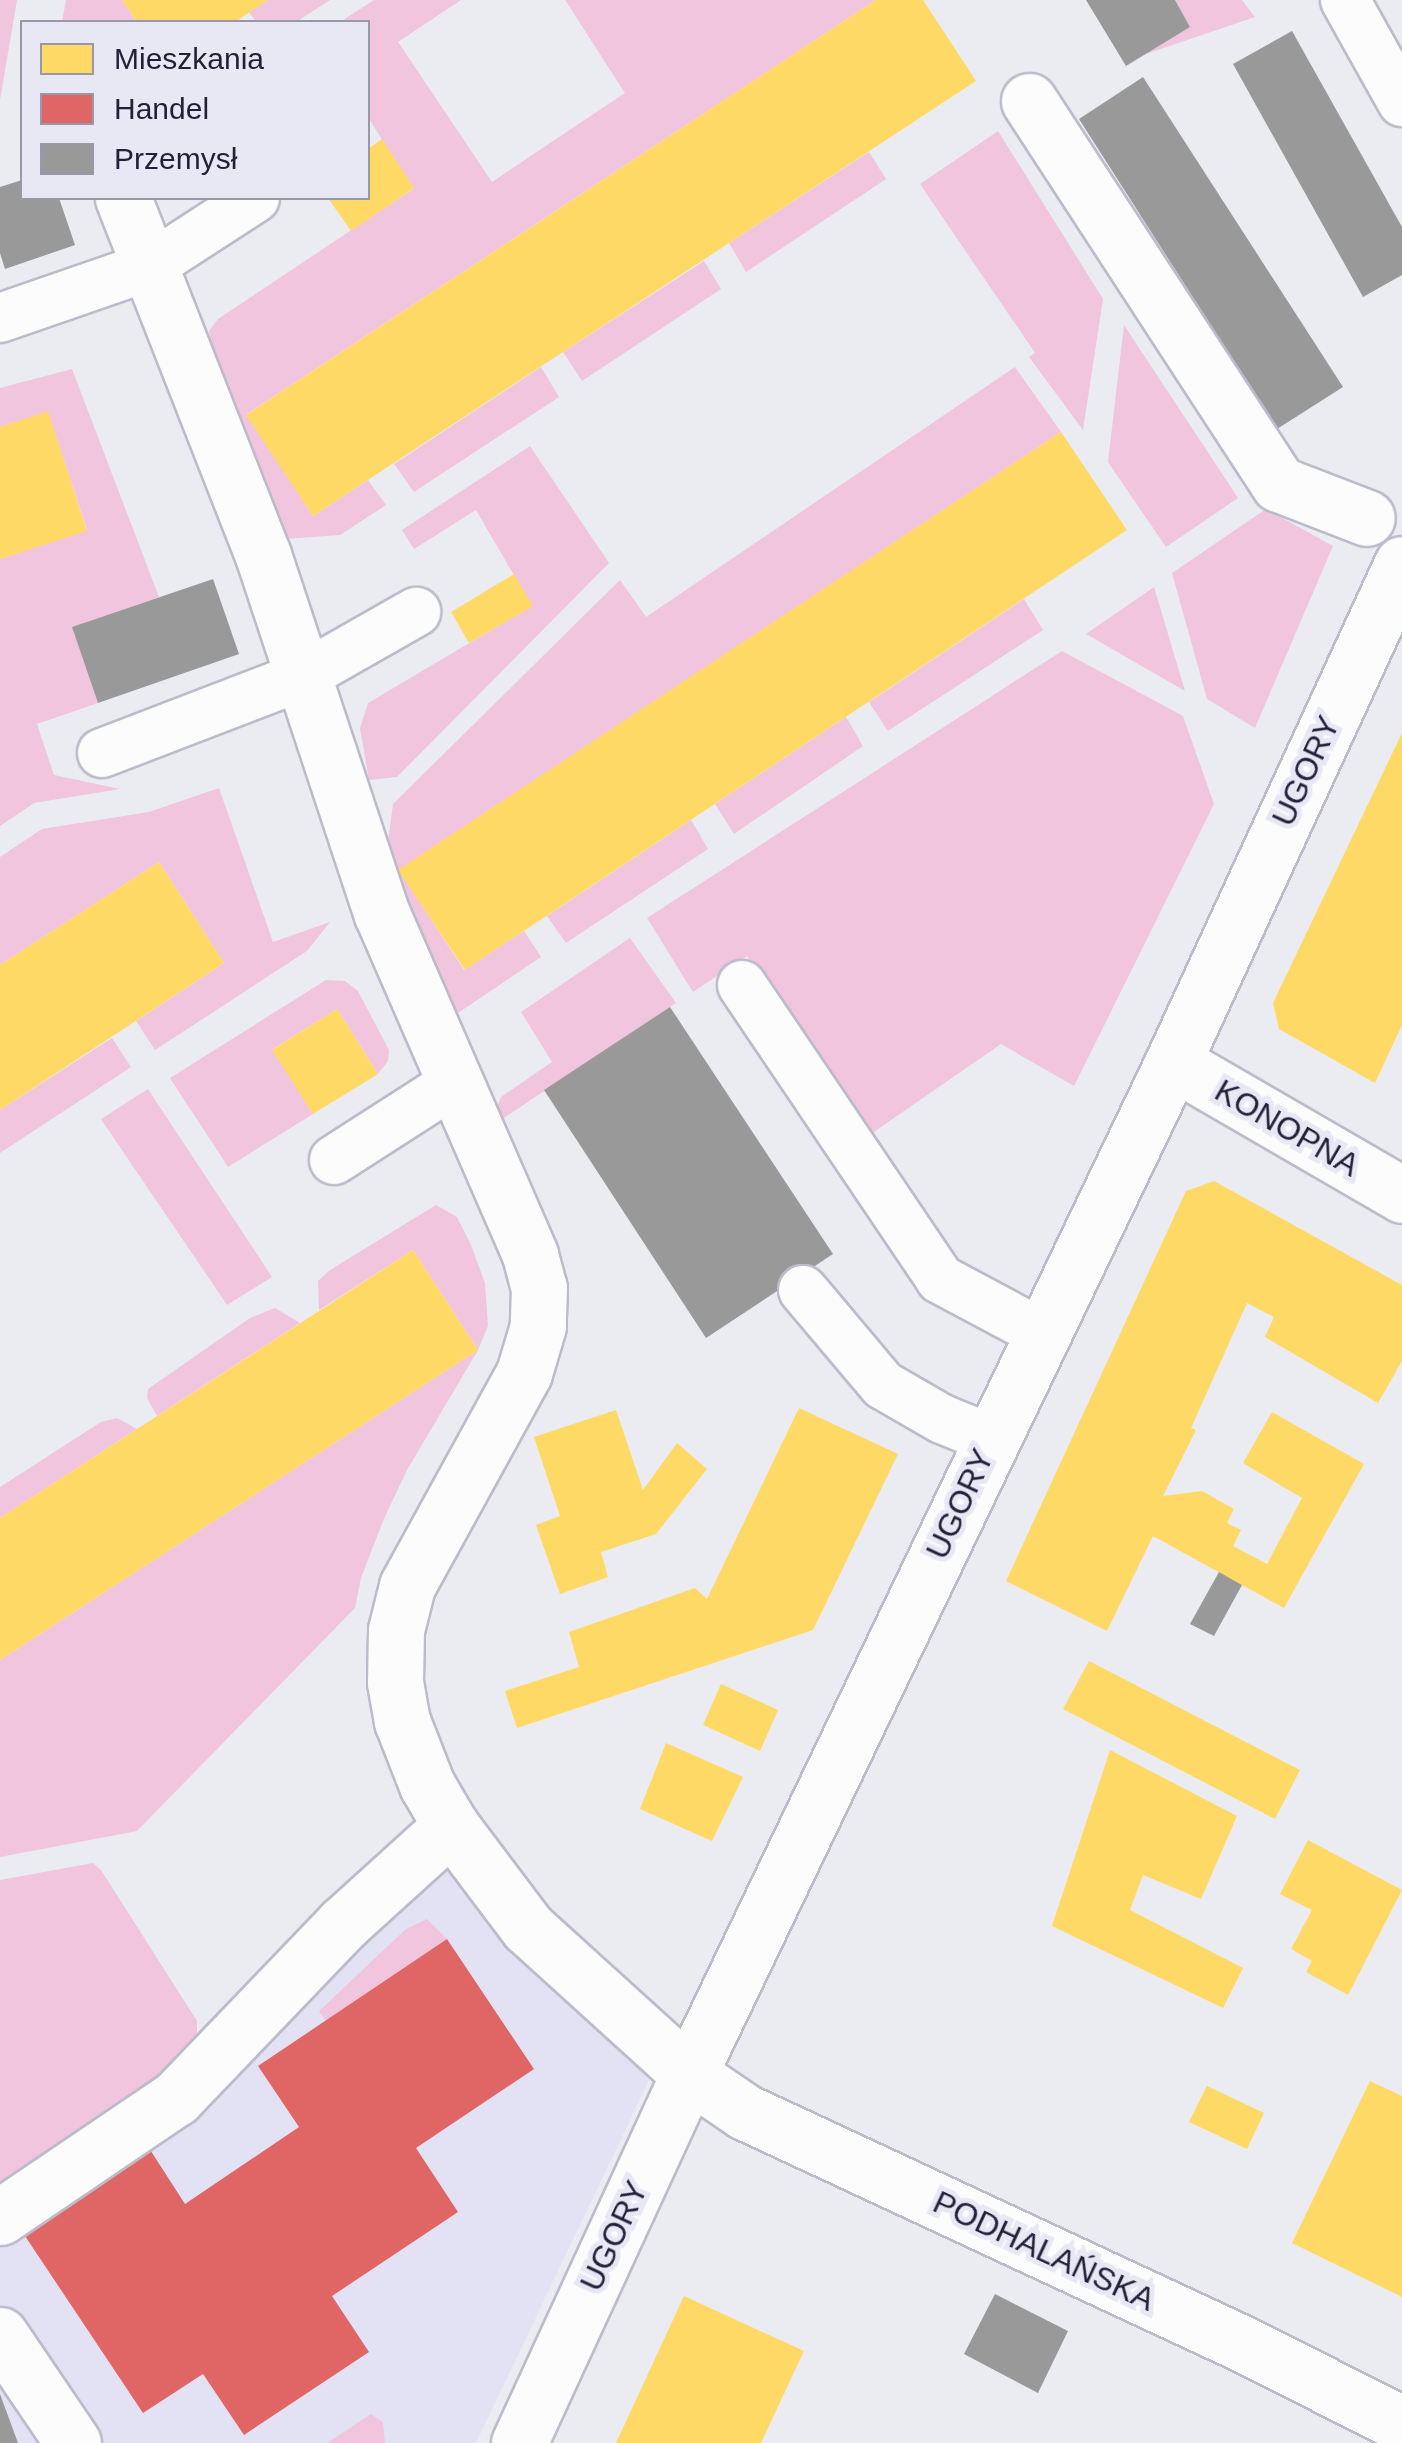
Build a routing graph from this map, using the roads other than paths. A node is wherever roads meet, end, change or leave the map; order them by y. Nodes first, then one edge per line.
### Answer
1 (1345, 0) edge
2 (1029, 101) dead end
3 (1402, 102) edge
4 (124, 200) edge
5 (252, 200) edge
6 (150, 266) junction
7 (0, 318) edge
8 (1367, 518) dead end
9 (1402, 564) edge
10 (416, 612) dead end
11 (304, 675) junction
12 (102, 754) dead end
13 (742, 986) dead end
14 (1173, 1062) junction
15 (454, 1084) junction
16 (334, 1160) dead end
17 (1402, 1195) edge
18 (804, 1290) dead end
19 (1041, 1333) junction
20 (990, 1440) junction
21 (451, 1826) junction
22 (689, 2074) junction
23 (0, 2218) edge
24 (0, 2335) edge
25 (1402, 2424) edge
26 (73, 2443) edge
27 (519, 2443) edge

1 - 3 lane
2 - 8 street
4 - 6 street, PODHALAŃSKA
5 - 6 lane
6 - 7 lane
6 - 11 street, PODHALAŃSKA
9 - 14 street, UGORY
10 - 11 lane
11 - 12 lane
11 - 15 street, PODHALAŃSKA
13 - 19 lane
14 - 17 street, KONOPNA
14 - 19 street, UGORY
15 - 16 lane
15 - 21 street, PODHALAŃSKA
18 - 20 lane
19 - 20 street, UGORY
20 - 22 street, UGORY
21 - 22 street, PODHALAŃSKA
21 - 23 street
22 - 25 street, PODHALAŃSKA
22 - 27 street, UGORY
24 - 26 street

